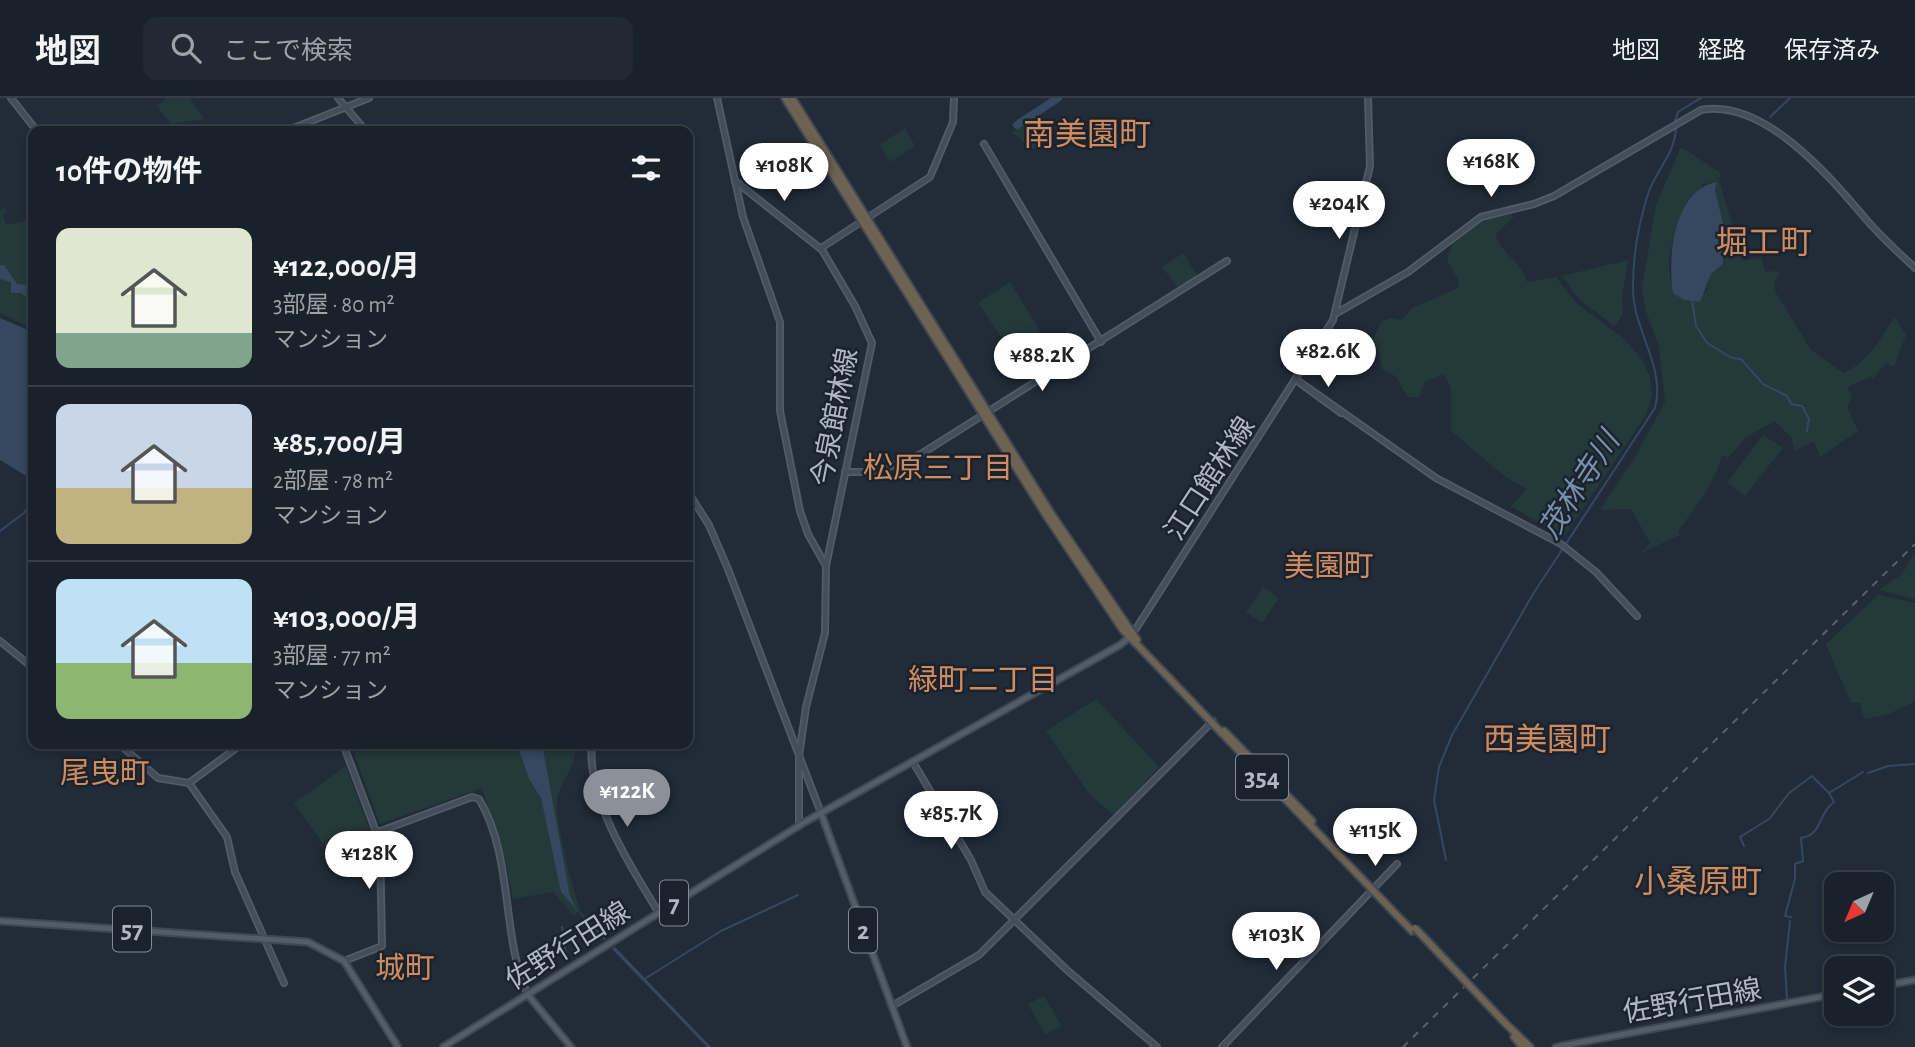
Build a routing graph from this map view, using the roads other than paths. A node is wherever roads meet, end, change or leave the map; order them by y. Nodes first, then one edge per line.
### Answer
1 (11, 98) edge
2 (338, 98) edge
3 (369, 98) edge
4 (717, 98) edge
5 (785, 98) edge
6 (792, 98) edge
7 (954, 98) edge
8 (1368, 98) edge
9 (1730, 103) dead end
10 (1745, 107) dead end
11 (347, 109) junction
12 (33, 126) edge
13 (300, 126) edge
14 (362, 126) edge
15 (984, 144) dead end
16 (734, 181) junction
17 (864, 220) junction
18 (821, 249) junction
19 (1227, 261) dead end
20 (1915, 268) edge
21 (1335, 314) junction
22 (1101, 342) junction
23 (1297, 380) junction
24 (986, 414) junction
25 (845, 472) junction
26 (693, 500) edge
27 (826, 566) junction
28 (1637, 616) dead end
29 (1131, 636) junction
30 (0, 641) edge
31 (28, 664) edge
32 (1212, 722) junction
33 (125, 749) edge
34 (235, 749) edge
35 (346, 749) edge
36 (592, 749) edge
37 (799, 756) junction
38 (912, 762) junction
39 (189, 783) junction
40 (821, 813) junction
41 (799, 826) junction
42 (378, 832) junction
43 (1397, 864) dead end
44 (1373, 888) junction
45 (659, 913) junction
46 (1014, 920) junction
47 (0, 921) edge
48 (264, 937) junction
49 (344, 961) junction
50 (1915, 980) edge
51 (284, 983) dead end
52 (1894, 984) edge
53 (528, 995) junction
54 (1824, 996) edge
55 (891, 1006) junction
56 (1504, 1024) junction
57 (398, 1047) edge
58 (443, 1047) edge
59 (571, 1047) edge
60 (907, 1047) edge
61 (1157, 1047) edge
62 (1223, 1047) edge
63 (1523, 1047) edge
64 (1530, 1047) edge
65 (1556, 1047) edge

1 - 12 street
2 - 11 street
3 - 11 street
4 - 16 street
5 - 17 highway, 354
6 - 17 highway, 354
7 - 17 street
8 - 21 street, 江口館林線
9 - 21 street
10 - 20 street
11 - 13 street
11 - 14 street
15 - 22 street
16 - 18 street
16 - 27 street
17 - 18 street
17 - 24 highway, 354
18 - 25 street, 今泉館林線
19 - 22 street
21 - 23 street, 江口館林線
22 - 24 street
23 - 28 street
23 - 29 street, 江口館林線
24 - 25 street
24 - 29 highway, 354
25 - 27 street, 今泉館林線
26 - 37 street
27 - 37 street, 今泉館林線
29 - 32 highway, 354
29 - 38 main road, 佐野行田線
30 - 31 street
32 - 44 highway, 354
32 - 46 street
33 - 39 street
34 - 39 street
35 - 42 street
36 - 45 street
37 - 40 street, 今泉館林線
37 - 41 street
38 - 40 main road, 佐野行田線
38 - 46 street
39 - 48 street
40 - 41 main road, 佐野行田線 / 7
40 - 55 main road, 2
41 - 45 main road, 佐野行田線 / 7
42 - 49 street
42 - 53 street
43 - 44 street
44 - 56 highway, 354, bridge
44 - 62 street
45 - 53 main road, 佐野行田線 / 7
46 - 55 street
46 - 61 street
47 - 48 main road, 57
48 - 49 main road, 57
48 - 51 street
49 - 57 main road
50 - 52 main road
53 - 58 main road, 佐野行田線 / 7
53 - 59 main road
54 - 65 main road, 佐野行田線
55 - 60 main road, 2
56 - 63 highway, 354
56 - 64 highway, 354

